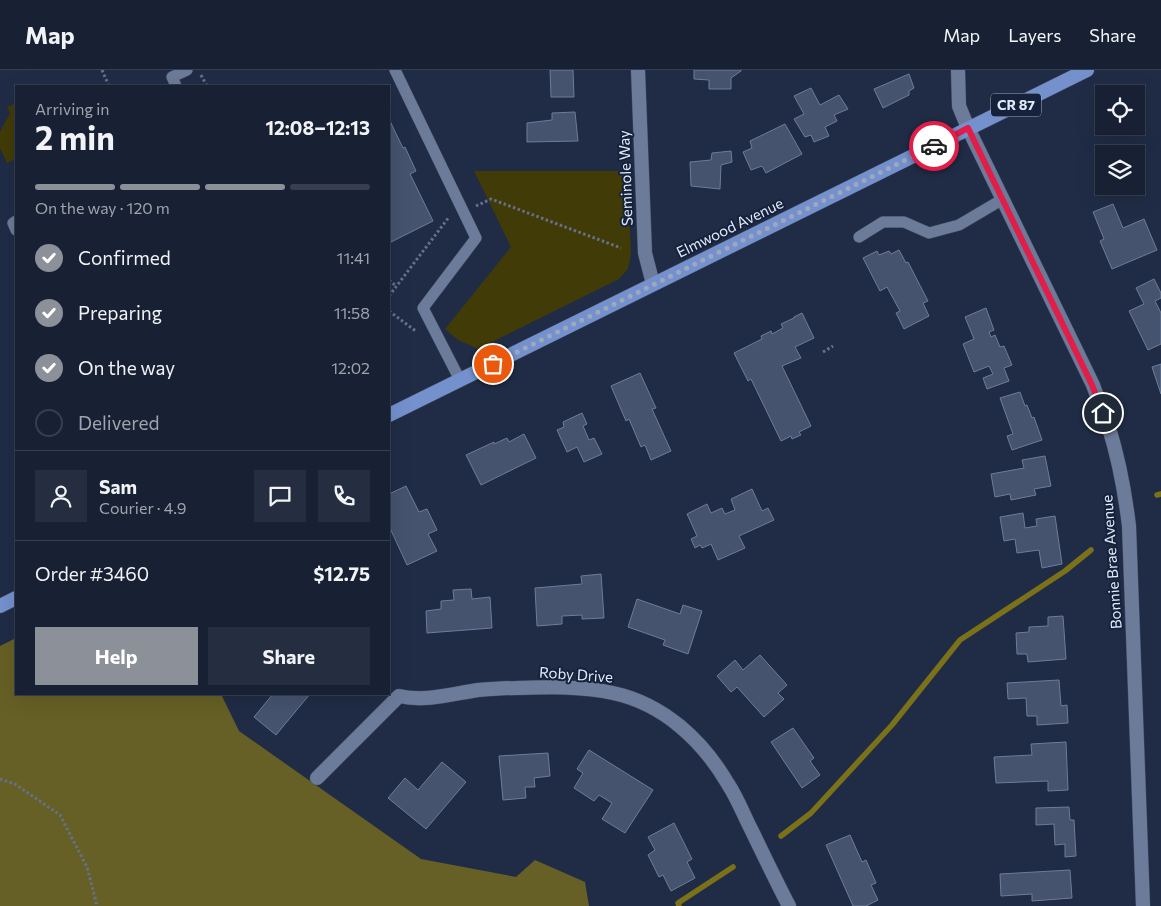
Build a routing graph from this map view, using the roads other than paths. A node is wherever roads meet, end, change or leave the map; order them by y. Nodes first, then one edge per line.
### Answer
1 (187, 70) edge
2 (395, 70) edge
3 (638, 70) edge
4 (958, 70) edge
5 (1086, 70) edge
6 (176, 85) edge
7 (968, 128) junction
8 (1003, 199) junction
9 (859, 237) dead end
10 (653, 284) junction
11 (460, 380) junction
12 (390, 415) edge
13 (15, 598) edge
14 (0, 606) edge
15 (394, 692) edge
16 (317, 778) dead end
17 (789, 906) edge
18 (1142, 906) edge

1 - 6 lane
2 - 11 lane
3 - 10 street, Seminole Way
4 - 7 street, Bonnie Brae Avenue
5 - 7 main road, Elmwood Avenue / CR 87
7 - 8 street, Bonnie Brae Avenue
7 - 10 main road, Elmwood Avenue / CR 87
8 - 9 lane
8 - 18 street, Bonnie Brae Avenue
10 - 11 main road, Elmwood Avenue / CR 87
11 - 12 main road, Elmwood Avenue / CR 87
13 - 14 main road
15 - 16 street, Roby Drive
15 - 17 street, Roby Drive

